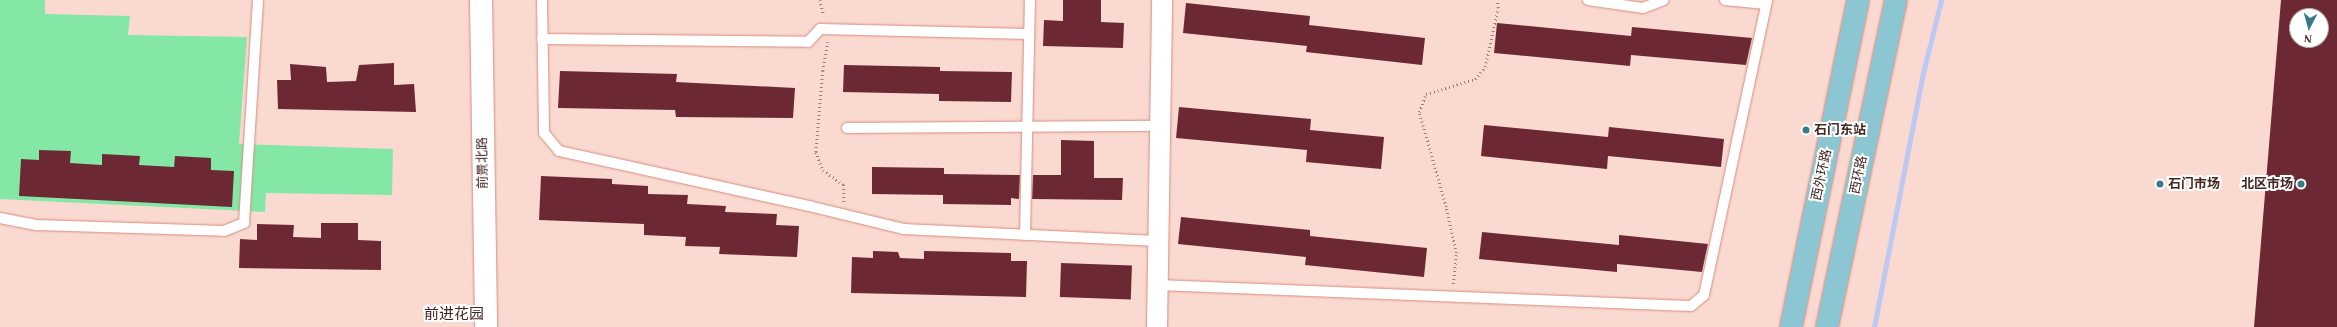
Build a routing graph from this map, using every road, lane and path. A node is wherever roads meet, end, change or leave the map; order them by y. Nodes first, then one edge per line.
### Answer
1 (258, 0) edge
2 (481, 0) edge
3 (542, 0) edge
4 (820, 0) edge
5 (1030, 0) edge
6 (1162, 0) edge
7 (1497, 0) edge
8 (1588, 0) edge
9 (1664, 0) edge
10 (1725, 0) edge
11 (1858, 0) edge
12 (1896, 0) edge
13 (1767, 2) edge
14 (827, 30) junction
15 (1029, 34) junction
16 (542, 39) junction
17 (1160, 126) junction
18 (1027, 127) junction
19 (846, 128) dead end
20 (844, 214) junction
21 (0, 218) edge
22 (1024, 235) junction
23 (1158, 241) junction
24 (1158, 285) junction
25 (1451, 296) junction
26 (486, 327) edge
27 (1157, 327) edge
28 (1792, 327) edge
29 (1827, 327) edge

1 - 21 lane
2 - 26 street, 前景北路
3 - 16 lane
4 - 14 path
5 - 15 lane
6 - 17 street
7 - 25 path
8 - 9 lane
10 - 13 lane
11 - 28 main road, 西外环路
12 - 29 main road, 西环路
13 - 25 lane
14 - 15 lane
14 - 16 lane
14 - 20 path
15 - 18 lane
16 - 20 lane
17 - 18 lane
17 - 23 street
18 - 19 lane
18 - 22 lane
20 - 22 lane
22 - 23 lane
23 - 24 street
24 - 25 lane
24 - 27 street

